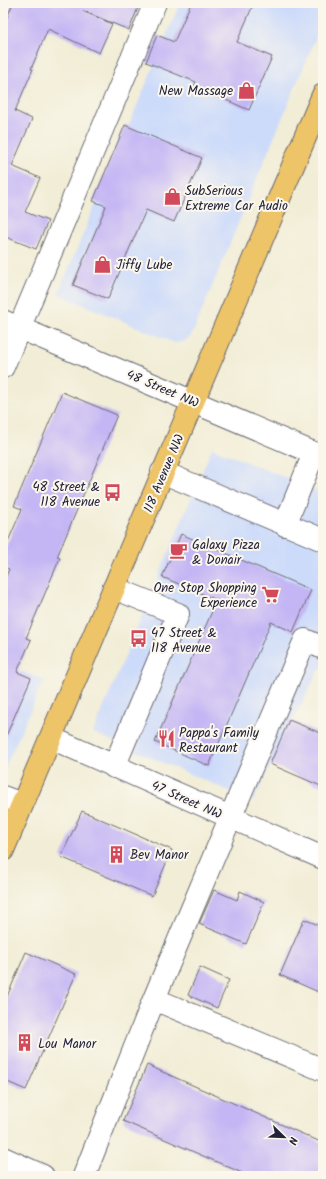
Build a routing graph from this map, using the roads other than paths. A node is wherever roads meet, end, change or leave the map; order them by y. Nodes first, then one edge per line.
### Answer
1 (155, 3) edge
2 (323, 95) edge
3 (11, 324) edge
4 (3, 367) edge
5 (193, 401) junction
6 (319, 455) edge
7 (162, 472) junction
8 (286, 525) junction
9 (323, 540) edge
10 (114, 588) junction
11 (323, 648) edge
12 (51, 738) junction
13 (114, 767) junction
14 (13, 800) edge
15 (229, 818) junction
16 (3, 850) edge
17 (323, 858) edge
18 (154, 999) junction
19 (323, 1070) edge
20 (3, 1158) edge
21 (42, 1176) edge
22 (84, 1176) edge

1 - 3 street
2 - 5 main road, 118 Avenue NW
3 - 4 street
3 - 5 street, 48 Street NW
5 - 6 street, 48 Street NW
5 - 7 main road, 118 Avenue NW
6 - 8 street
7 - 8 street
7 - 10 main road, 118 Avenue NW
8 - 9 street
10 - 12 main road, 118 Avenue NW
10 - 13 street
11 - 15 street
12 - 13 street, 47 Street NW
12 - 14 main road, 118 Avenue NW
13 - 15 street, 47 Street NW
14 - 16 main road, 118 Avenue NW
15 - 17 street, 47 Street NW
15 - 18 street
18 - 19 street
18 - 22 street
20 - 21 street

